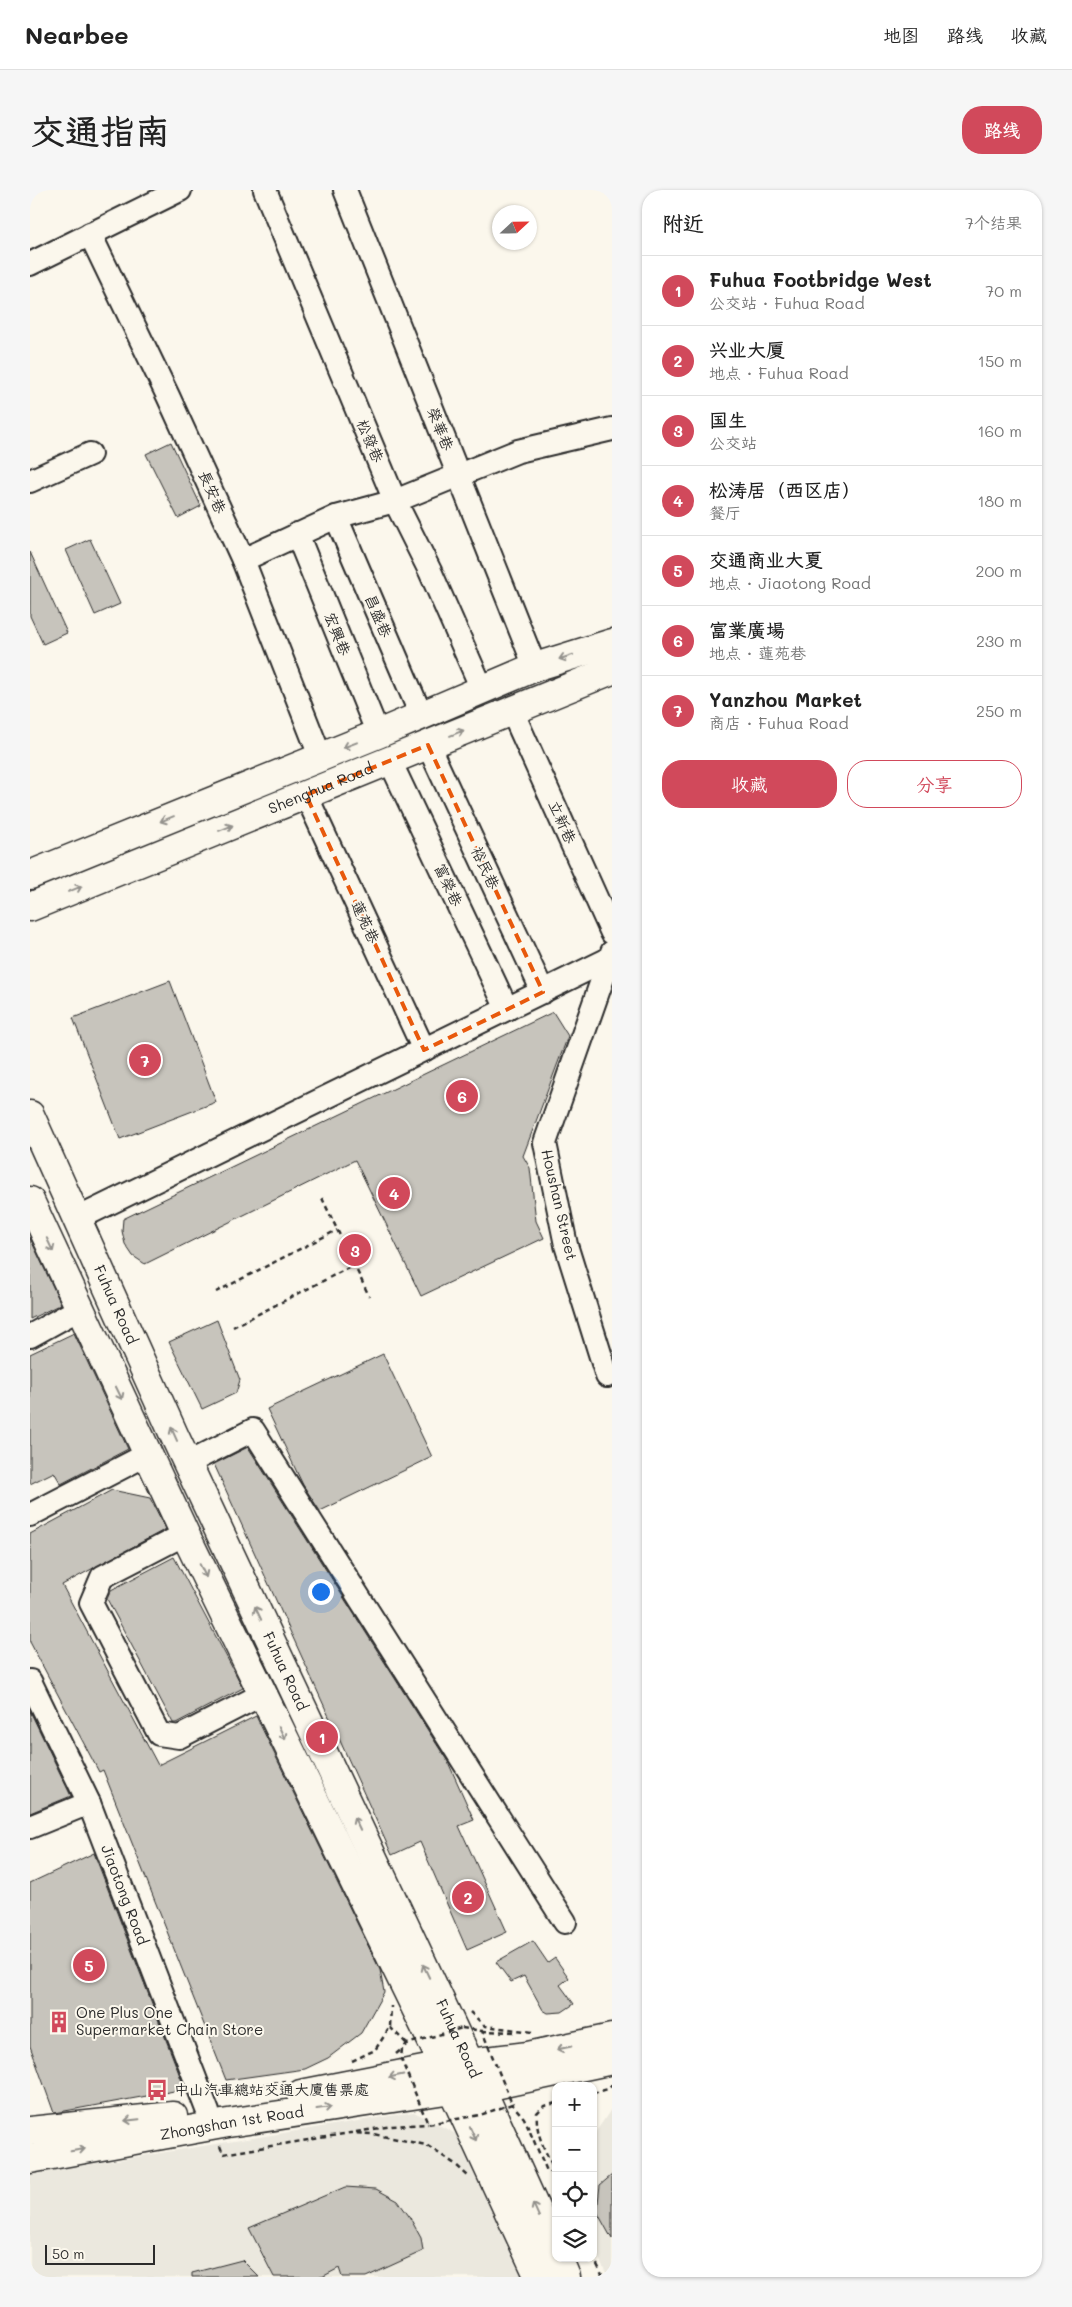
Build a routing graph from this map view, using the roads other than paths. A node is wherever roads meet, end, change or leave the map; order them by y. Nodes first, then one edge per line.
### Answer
1 (180, 190) edge
2 (265, 190) edge
3 (346, 190) edge
4 (90, 234) junction
5 (30, 264) edge
6 (612, 429) edge
7 (90, 454) dead end
8 (458, 475) junction
9 (30, 481) edge
10 (395, 501) junction
11 (336, 517) junction
12 (297, 534) junction
13 (243, 560) junction
14 (612, 643) edge
15 (535, 667) junction
16 (612, 670) edge
17 (482, 690) junction
18 (512, 711) junction
19 (421, 714) junction
20 (378, 734) junction
21 (428, 745) junction
22 (320, 756) junction
23 (390, 761) junction
24 (306, 794) junction
25 (30, 875) edge
26 (30, 907) edge
27 (612, 933) edge
28 (612, 954) edge
29 (543, 992) junction
30 (507, 1009) junction
31 (424, 1050) junction
32 (30, 1115) edge
33 (30, 1201) edge
34 (77, 1219) junction
35 (79, 1309) junction
36 (30, 1336) edge
37 (607, 1376) dead end
38 (148, 1454) junction
39 (188, 1463) junction
40 (30, 1515) edge
41 (185, 1534) junction
42 (30, 1681) edge
43 (263, 1694) junction
44 (89, 1803) junction
45 (30, 1827) edge
46 (565, 1922) dead end
47 (612, 2038) edge
48 (612, 2060) edge
49 (455, 2073) junction
50 (481, 2088) junction
51 (207, 2111) junction
52 (30, 2131) edge
53 (30, 2159) edge
54 (552, 2245) edge
55 (560, 2262) edge
56 (539, 2277) edge
57 (566, 2277) edge

1 - 4 street
2 - 10 street, 松發巷
3 - 8 street, 榮華巷
4 - 5 street
4 - 13 street, 長安巷
6 - 8 street
7 - 9 street
8 - 10 street
8 - 15 street, 榮華巷
10 - 11 street
10 - 17 street, 松發巷
11 - 12 street
11 - 19 street, 昌盛巷
12 - 13 street
12 - 20 street, 宏興巷
13 - 22 street, 長安巷
14 -> 15 main road, Shenghua Road
15 - 17 main road, Shenghua Road
16 - 18 main road, Shenghua Road
17 - 19 main road, Shenghua Road
21 -> 18 main road, Shenghua Road
18 - 27 street, 立新巷
19 - 20 main road, Shenghua Road
20 -> 22 main road, Shenghua Road
21 - 23 main road, Shenghua Road
21 - 29 street, 裕民巷
22 -> 25 main road, Shenghua Road
23 - 24 main road, Shenghua Road
23 - 30 street, 富榮巷
26 -> 24 main road, Shenghua Road
24 - 31 street, 蓮苑巷
28 - 29 street
28 - 37 street, Houshan Street
29 - 30 street
30 - 31 street
31 - 34 street
32 - 34 main road, Fuhua Road
33 -> 35 main road, Fuhua Road
39 -> 34 main road, Fuhua Road
35 - 36 street
35 -> 38 main road, Fuhua Road
38 - 40 street
38 - 41 main road, Fuhua Road
39 - 46 street
49 -> 39 main road, Fuhua Road
41 -> 43 main road, Fuhua Road
41 - 43 street
42 - 44 street, Jiaotong Road
43 -> 49 main road, Fuhua Road
44 - 45 street
44 - 51 street, Jiaotong Road
47 -> 49 main road, Zhongshan 1st Road
48 - 50 main road, Zhongshan 1st Road
49 - 50 main road, Zhongshan 1st Road
49 - 51 main road, Zhongshan 1st Road
49 -> 56 main road, Fuhua Road
54 -> 50 main road, Fuhua Road
51 -> 52 main road, Zhongshan 1st Road
53 -> 51 main road, Zhongshan 1st Road
55 - 57 main road

